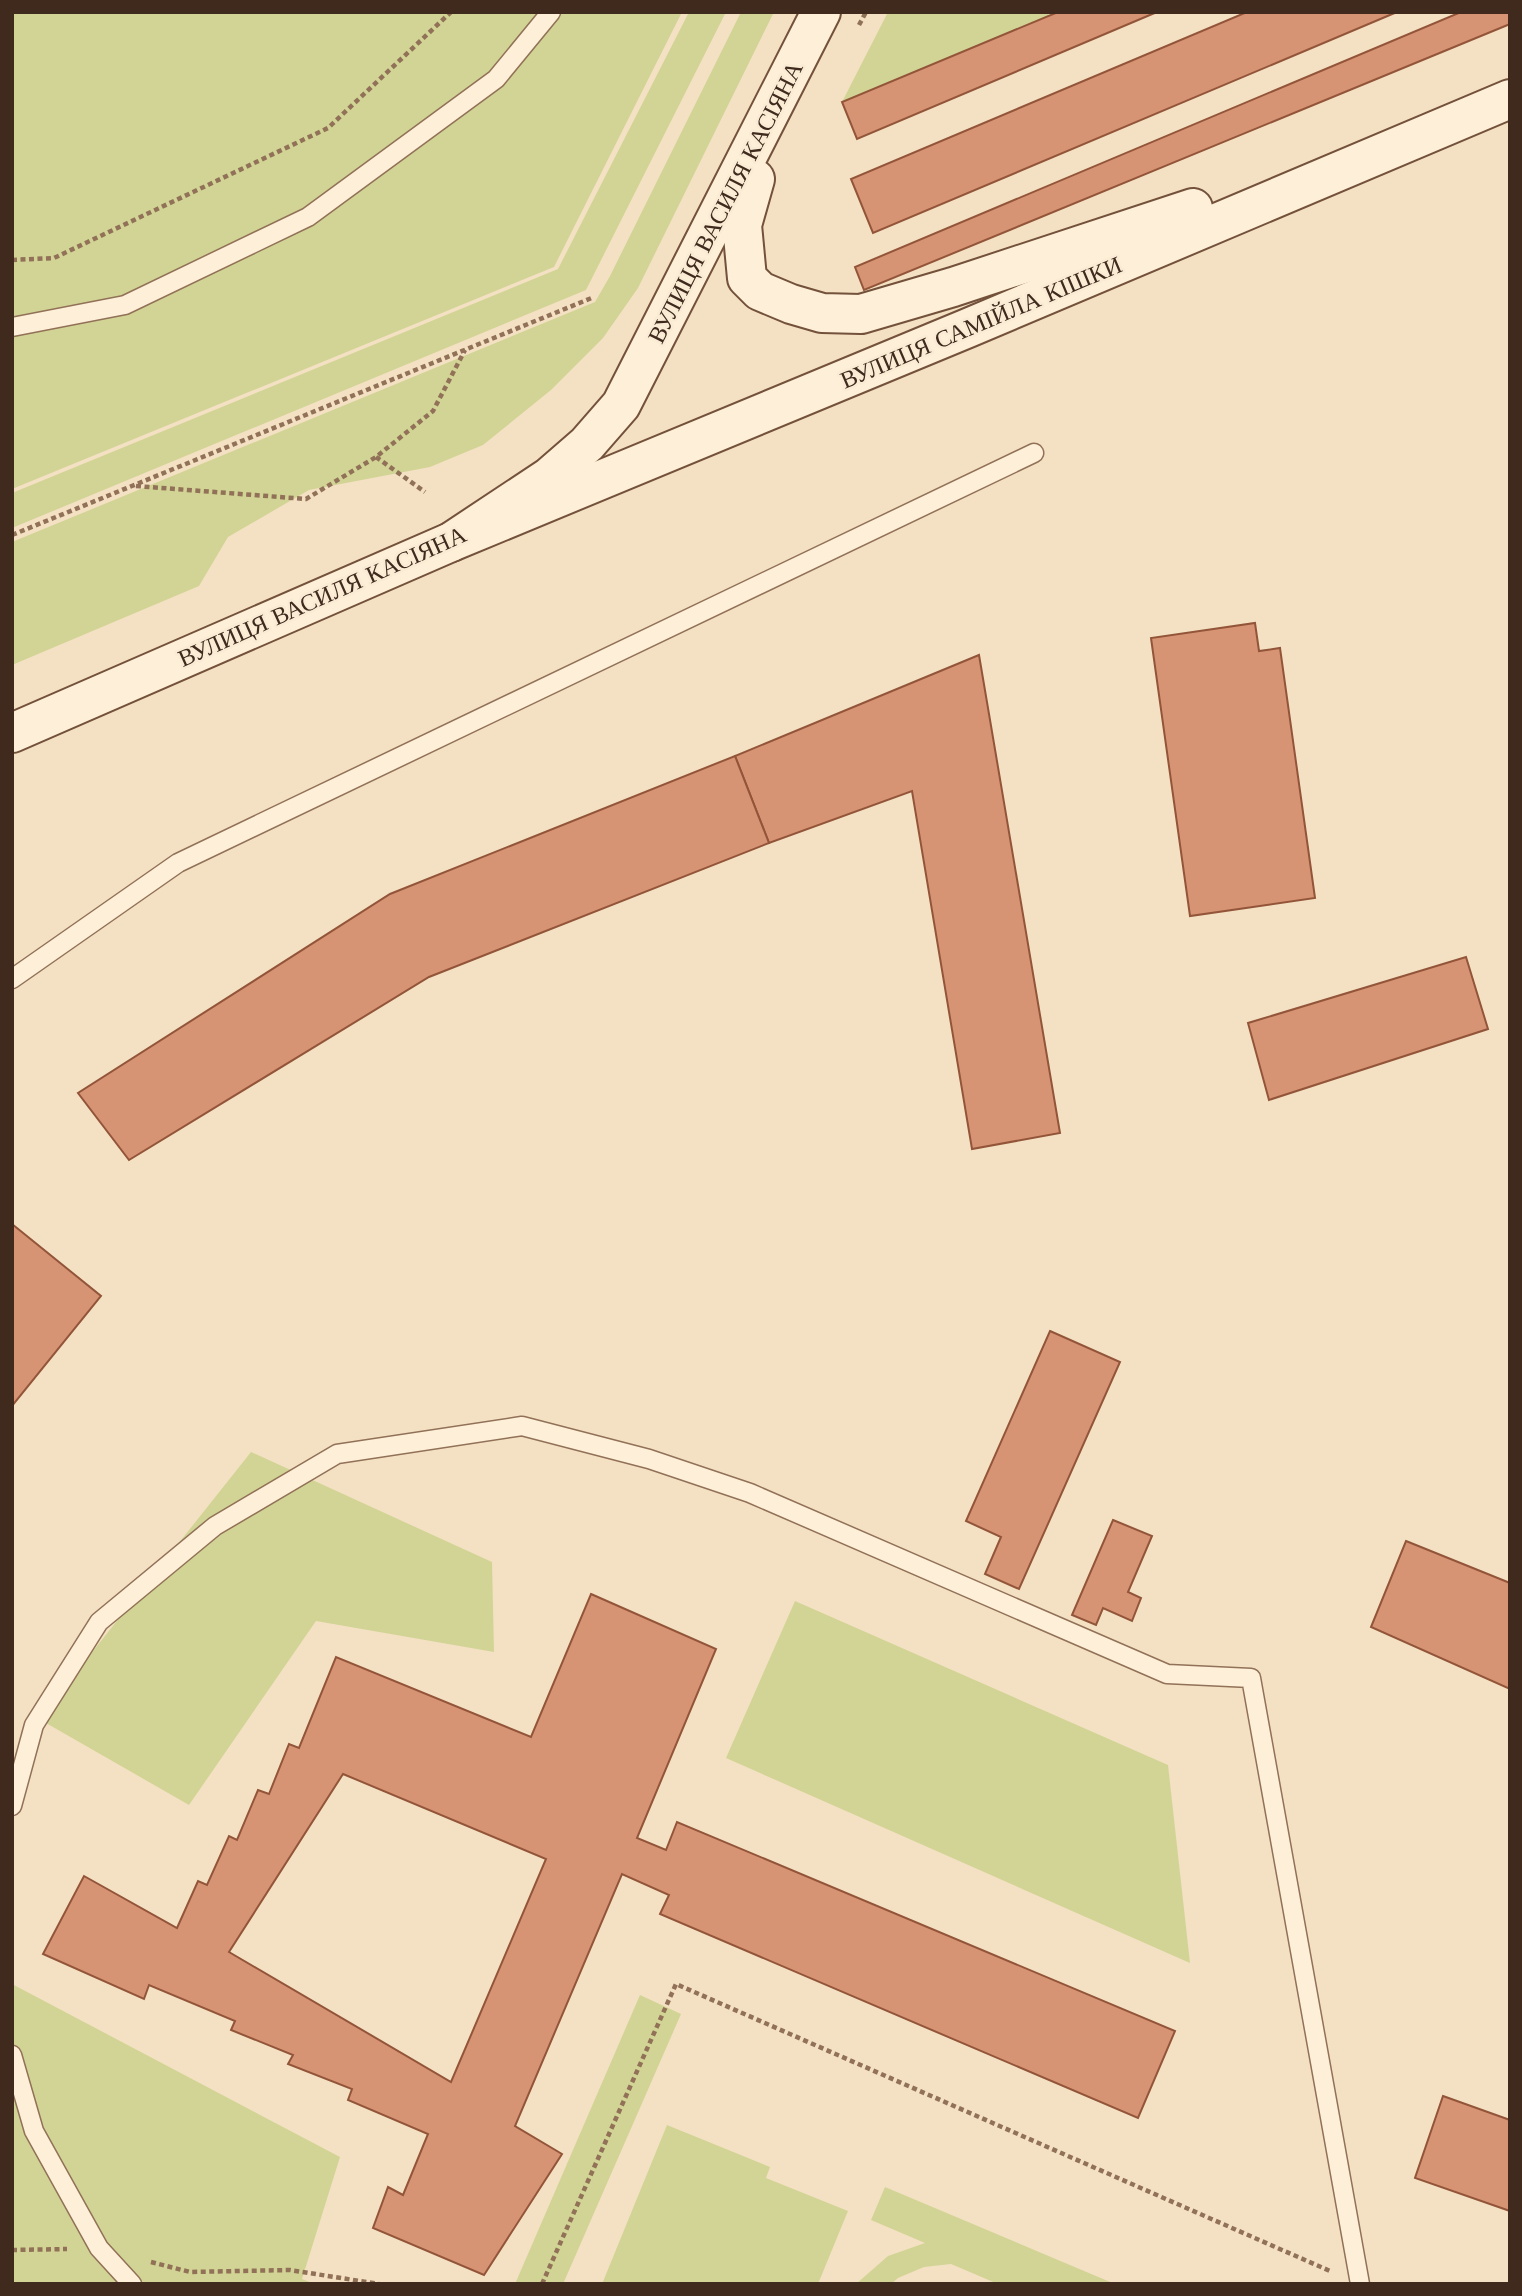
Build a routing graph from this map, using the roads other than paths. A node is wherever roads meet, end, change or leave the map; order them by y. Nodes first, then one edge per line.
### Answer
1 (551, 12) edge
2 (821, 12) edge
3 (1510, 99) edge
4 (778, 100) junction
5 (1374, 155) junction
6 (12, 327) edge
7 (621, 405) junction
8 (1034, 453) dead end
9 (652, 459) junction
10 (451, 542) junction
11 (12, 733) edge
12 (12, 979) edge
13 (12, 1806) edge
14 (12, 2055) edge
15 (132, 2284) edge
16 (1360, 2284) edge

1 - 6 lane
2 - 4 street, ВУЛИЦЯ ВАСИЛЯ КАСІЯНА
3 - 5 street, ВУЛИЦЯ САМІЙЛА КІШКИ
4 - 5 street
4 - 7 street, ВУЛИЦЯ ВАСИЛЯ КАСІЯНА
5 - 9 street, ВУЛИЦЯ САМІЙЛА КІШКИ
7 - 9 street
7 - 10 street, ВУЛИЦЯ ВАСИЛЯ КАСІЯНА
8 - 12 lane
9 - 10 street, ВУЛИЦЯ САМІЙЛА КІШКИ
10 - 11 street, ВУЛИЦЯ ВАСИЛЯ КАСІЯНА
13 - 16 lane
14 - 15 lane

